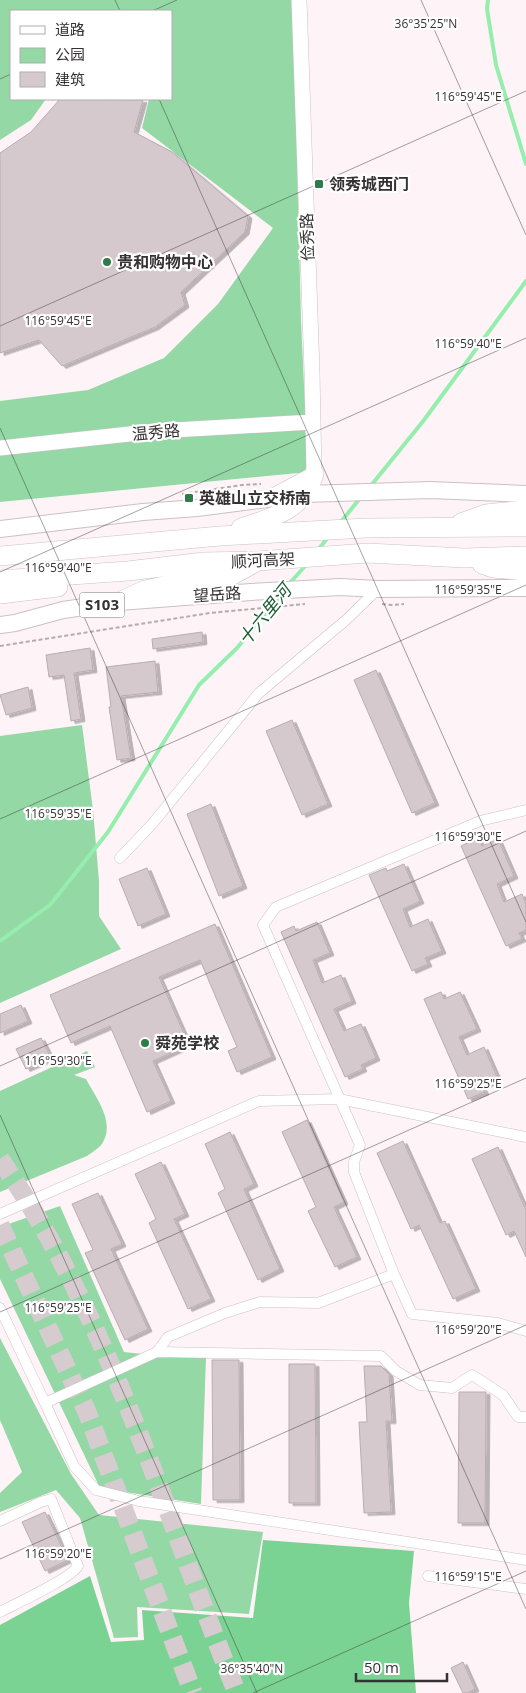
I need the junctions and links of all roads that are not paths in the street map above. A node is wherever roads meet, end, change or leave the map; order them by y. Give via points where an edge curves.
1 (299, 0) edge
2 (312, 422) junction
3 (0, 448) edge
4 (314, 474) junction
5 (348, 492) junction
6 (306, 494) junction
7 (526, 494) edge
8 (267, 499) junction
9 (526, 510) edge
10 (448, 527) junction
11 (526, 527) edge
12 (0, 529) edge
13 (214, 537) junction
14 (0, 556) edge
15 (526, 556) edge
16 (464, 558) junction
17 (263, 560) junction
18 (128, 571) junction
19 (526, 572) edge
20 (0, 580) edge
21 (526, 588) edge
22 (378, 589) junction
23 (0, 594) edge
24 (120, 602) junction
25 (0, 625) edge
26 (526, 810) edge
27 (120, 858) dead end
28 (339, 1099) junction
29 (526, 1137) edge
30 (0, 1214) edge
31 (394, 1274) junction
32 (0, 1308) edge
33 (526, 1332) edge
34 (157, 1352) junction
35 (45, 1404) junction
36 (526, 1417) edge
37 (0, 1521) edge
38 (526, 1560) edge
39 (428, 1576) dead end
40 (526, 1588) edge
41 (0, 1612) edge

1 - 2 main road, 俭秀路
2 - 3 main road, 温秀路 via 157,431
2 - 4 main road, 俭秀路
4 - 5 main road via 327,486
4 - 6 highway
4 - 8 main road
5 - 6 main road
5 - 7 main road via 430,490
6 - 8 main road
6 - 13 highway via 282,514
8 - 12 main road
9 - 10 highway via 486,514
10 - 11 highway, 顺河高架
10 - 13 highway, 顺河高架 via 366,528
13 - 14 highway, 顺河高架
15 - 16 highway, 顺河高架
16 - 17 highway, 顺河高架 via 368,553
16 - 19 highway via 493,568
17 - 18 highway, 顺河高架 via 204,562
17 - 24 highway via 229,577 197,579 145,590
18 - 20 highway, 顺河高架
18 - 23 highway via 87,584
21 - 22 main road, 望岳路 / S103
22 - 24 main road, 望岳路 / S103 via 340,587
22 - 27 street via 259,694 154,823
24 - 25 main road, 望岳路 / S103 via 63,610
26 - 28 street via 480,822 276,907 263,925
28 - 29 street
28 - 30 street via 259,1101
28 - 31 street via 360,1145 354,1172
31 - 33 street via 412,1314 498,1323
31 - 34 street via 318,1303 260,1302 225,1313 168,1337
32 - 35 street
34 - 35 street
34 - 36 street via 381,1356 396,1371 420,1385 452,1388 472,1375 503,1395 518,1417
35 - 38 street via 74,1466 96,1490 139,1500
37 - 41 street via 51,1499 78,1566 65,1578
39 - 40 street

